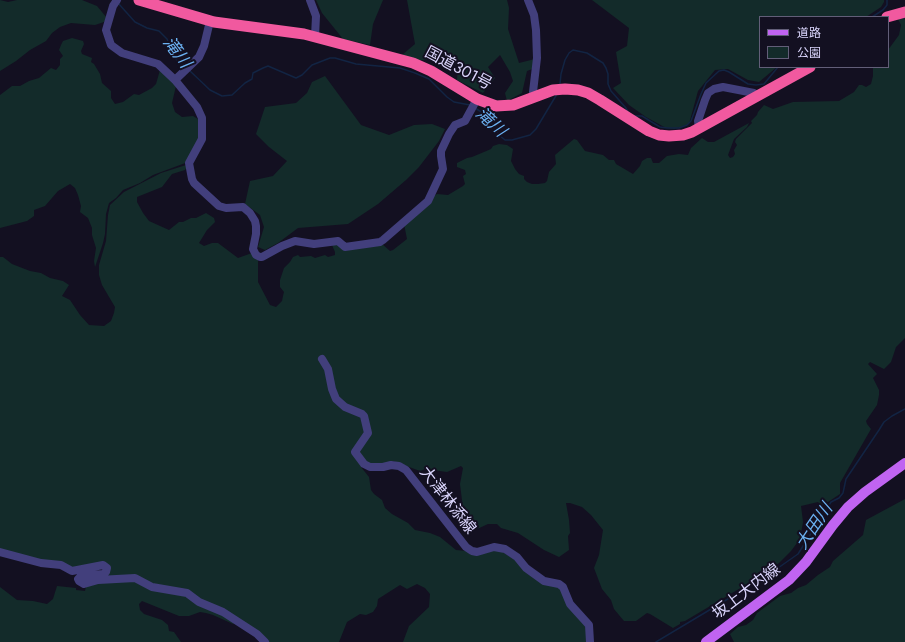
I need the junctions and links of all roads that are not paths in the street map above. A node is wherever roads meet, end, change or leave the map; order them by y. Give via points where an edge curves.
1 (138, 0) edge
2 (310, 0) edge
3 (528, 0) edge
4 (116, 2) edge
5 (905, 12) edge
6 (889, 16) edge
7 (210, 21) junction
8 (315, 37) junction
9 (808, 68) edge
10 (175, 80) junction
11 (757, 96) junction
12 (535, 97) junction
13 (477, 100) junction
14 (699, 128) junction
15 (322, 359) dead end
16 (905, 463) edge
17 (0, 552) edge
18 (265, 642) edge
19 (590, 642) edge
20 (706, 642) edge

1 - 7 highway, 国道301号
2 - 8 street via 316,16
3 - 12 street via 534,15 536,42 533,92
4 - 10 street via 106,30 112,45 122,53 158,64
5 - 6 highway
7 - 8 highway, 国道301号
7 - 10 street via 201,54
8 - 13 highway, 国道301号 via 413,63 431,71
9 - 11 highway, 国道301号
10 - 13 street via 197,107 202,118 202,139 189,163 194,183 219,206 243,207 254,218 256,234 253,249 260,257 295,242 314,244 338,241 345,247 380,242 428,201 443,169 440,156 448,134 455,125 465,121
11 - 14 highway, 国道301号
11 - 14 street via 754,93 723,87 714,89 708,93 705,100 698,122
12 - 13 highway, 国道301号 via 502,106
12 - 14 highway, 国道301号 via 557,90 572,89 588,93 634,123 659,135 683,135
15 - 19 street, 大津林添線 via 328,369 336,399 364,416 368,433 355,452 364,464 370,467 399,466 406,470 466,547 472,551 494,547 505,549 517,556 526,568 544,581 563,587 570,604 589,625
16 - 20 main road, 坂上大内線 via 848,506 806,562 789,580
17 - 18 street via 41,563 61,565 72,571 103,565 107,568 106,572 81,576 78,579 84,584 98,580 135,578 152,587 187,593 199,602 223,612

